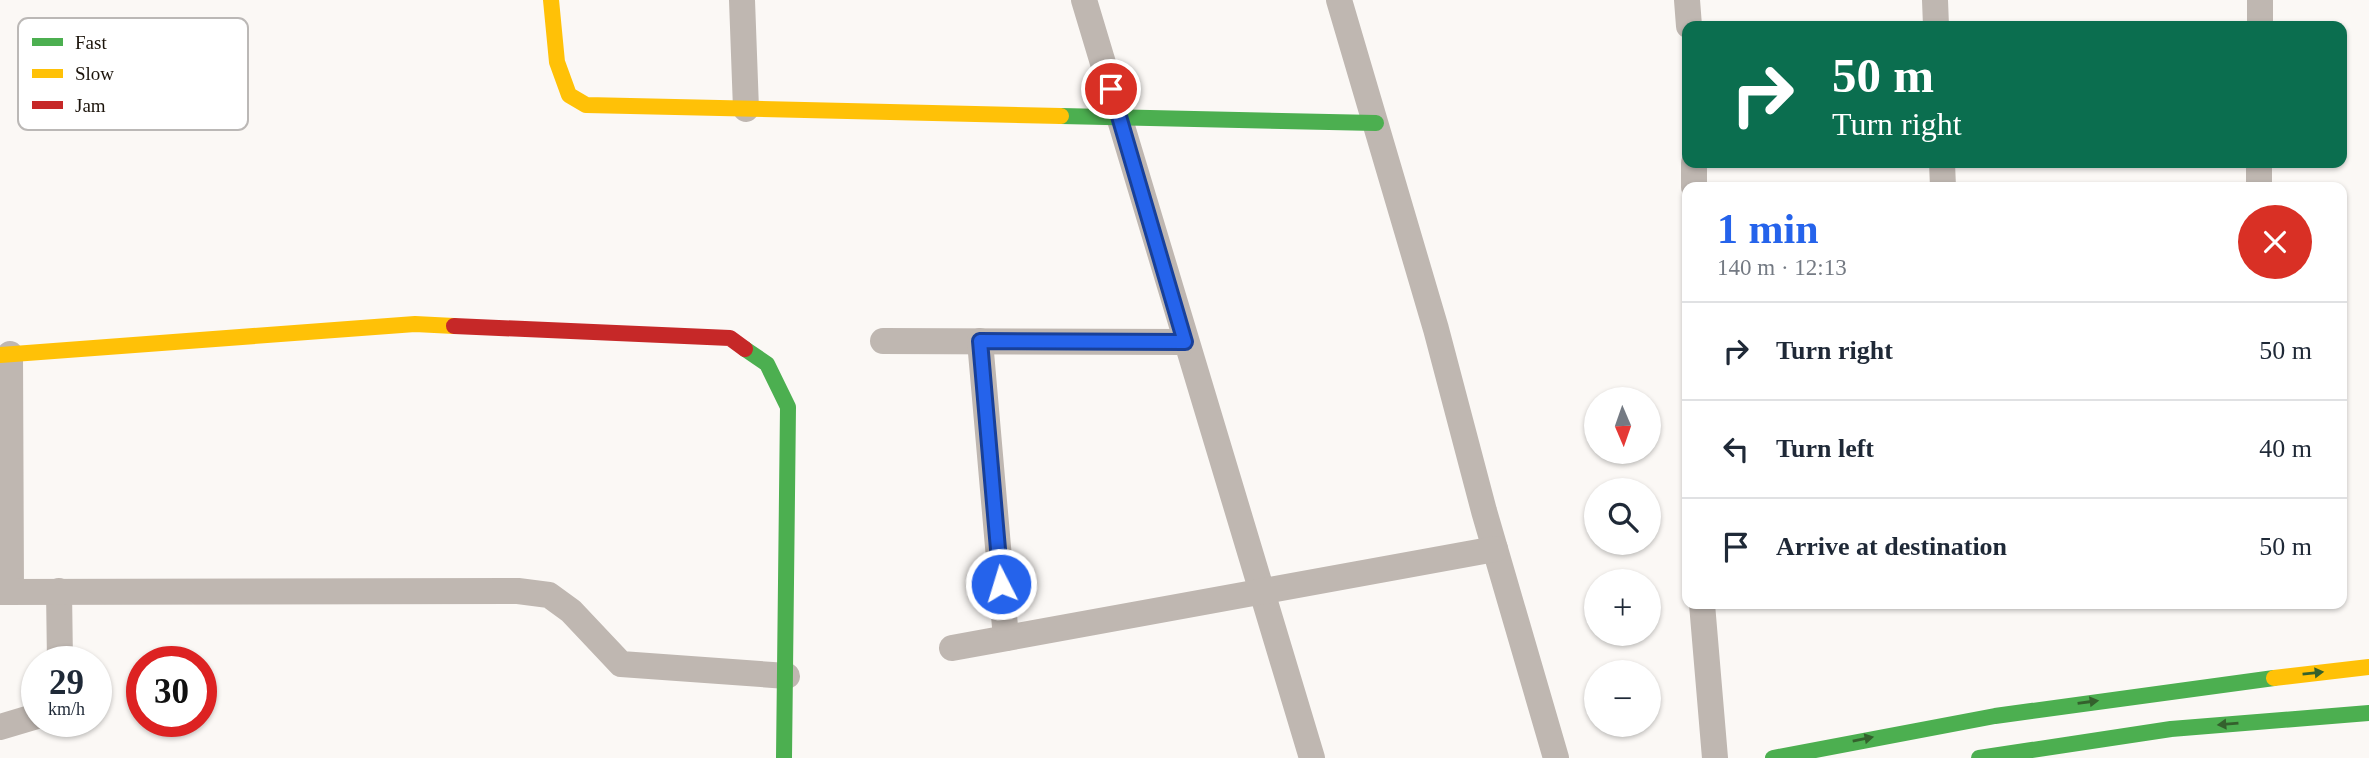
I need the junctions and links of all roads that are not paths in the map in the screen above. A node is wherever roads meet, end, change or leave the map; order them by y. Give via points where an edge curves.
1 (551, 0) edge
2 (742, 0) edge
3 (1084, 0) edge
4 (1339, 0) edge
5 (1687, 0) edge
6 (1935, 0) edge
7 (2260, 0) edge
8 (1689, 21) edge
9 (1936, 21) edge
10 (2260, 21) edge
11 (746, 109) junction
12 (1119, 116) junction
13 (1376, 123) junction
14 (883, 341) dead end
15 (980, 341) junction
16 (1185, 342) junction
17 (5, 355) edge
18 (1495, 549) junction
19 (59, 591) junction
20 (5, 592) edge
21 (1261, 592) junction
22 (1702, 609) edge
23 (1006, 638) junction
24 (60, 646) edge
25 (951, 648) dead end
26 (2369, 667) edge
27 (787, 676) junction
28 (2369, 713) edge
29 (21, 721) edge
30 (0, 727) edge
31 (784, 758) edge
32 (1312, 758) edge
33 (1556, 758) edge
34 (1715, 758) edge
35 (1773, 758) edge
36 (1979, 758) edge

1 - 11 street via 556,62 569,95 586,105
2 - 11 street
3 - 12 street
4 - 13 street
5 - 8 street
6 - 9 street
7 - 10 street
11 - 12 street
12 - 13 street
12 - 16 street
13 - 18 street
14 - 15 street
15 - 16 street
15 - 23 street
16 - 21 street
17 - 20 street
17 - 27 street via 415,324 730,338 768,364 788,407
18 - 21 street
18 - 33 street
19 - 20 street
19 - 24 street
19 - 27 street via 534,592 549,595 571,611 621,664
21 - 23 street
21 - 32 street
22 - 34 street
23 - 25 street
35 -> 26 street via 2077,703
27 - 31 street
28 -> 36 street via 2171,729
29 - 30 street

